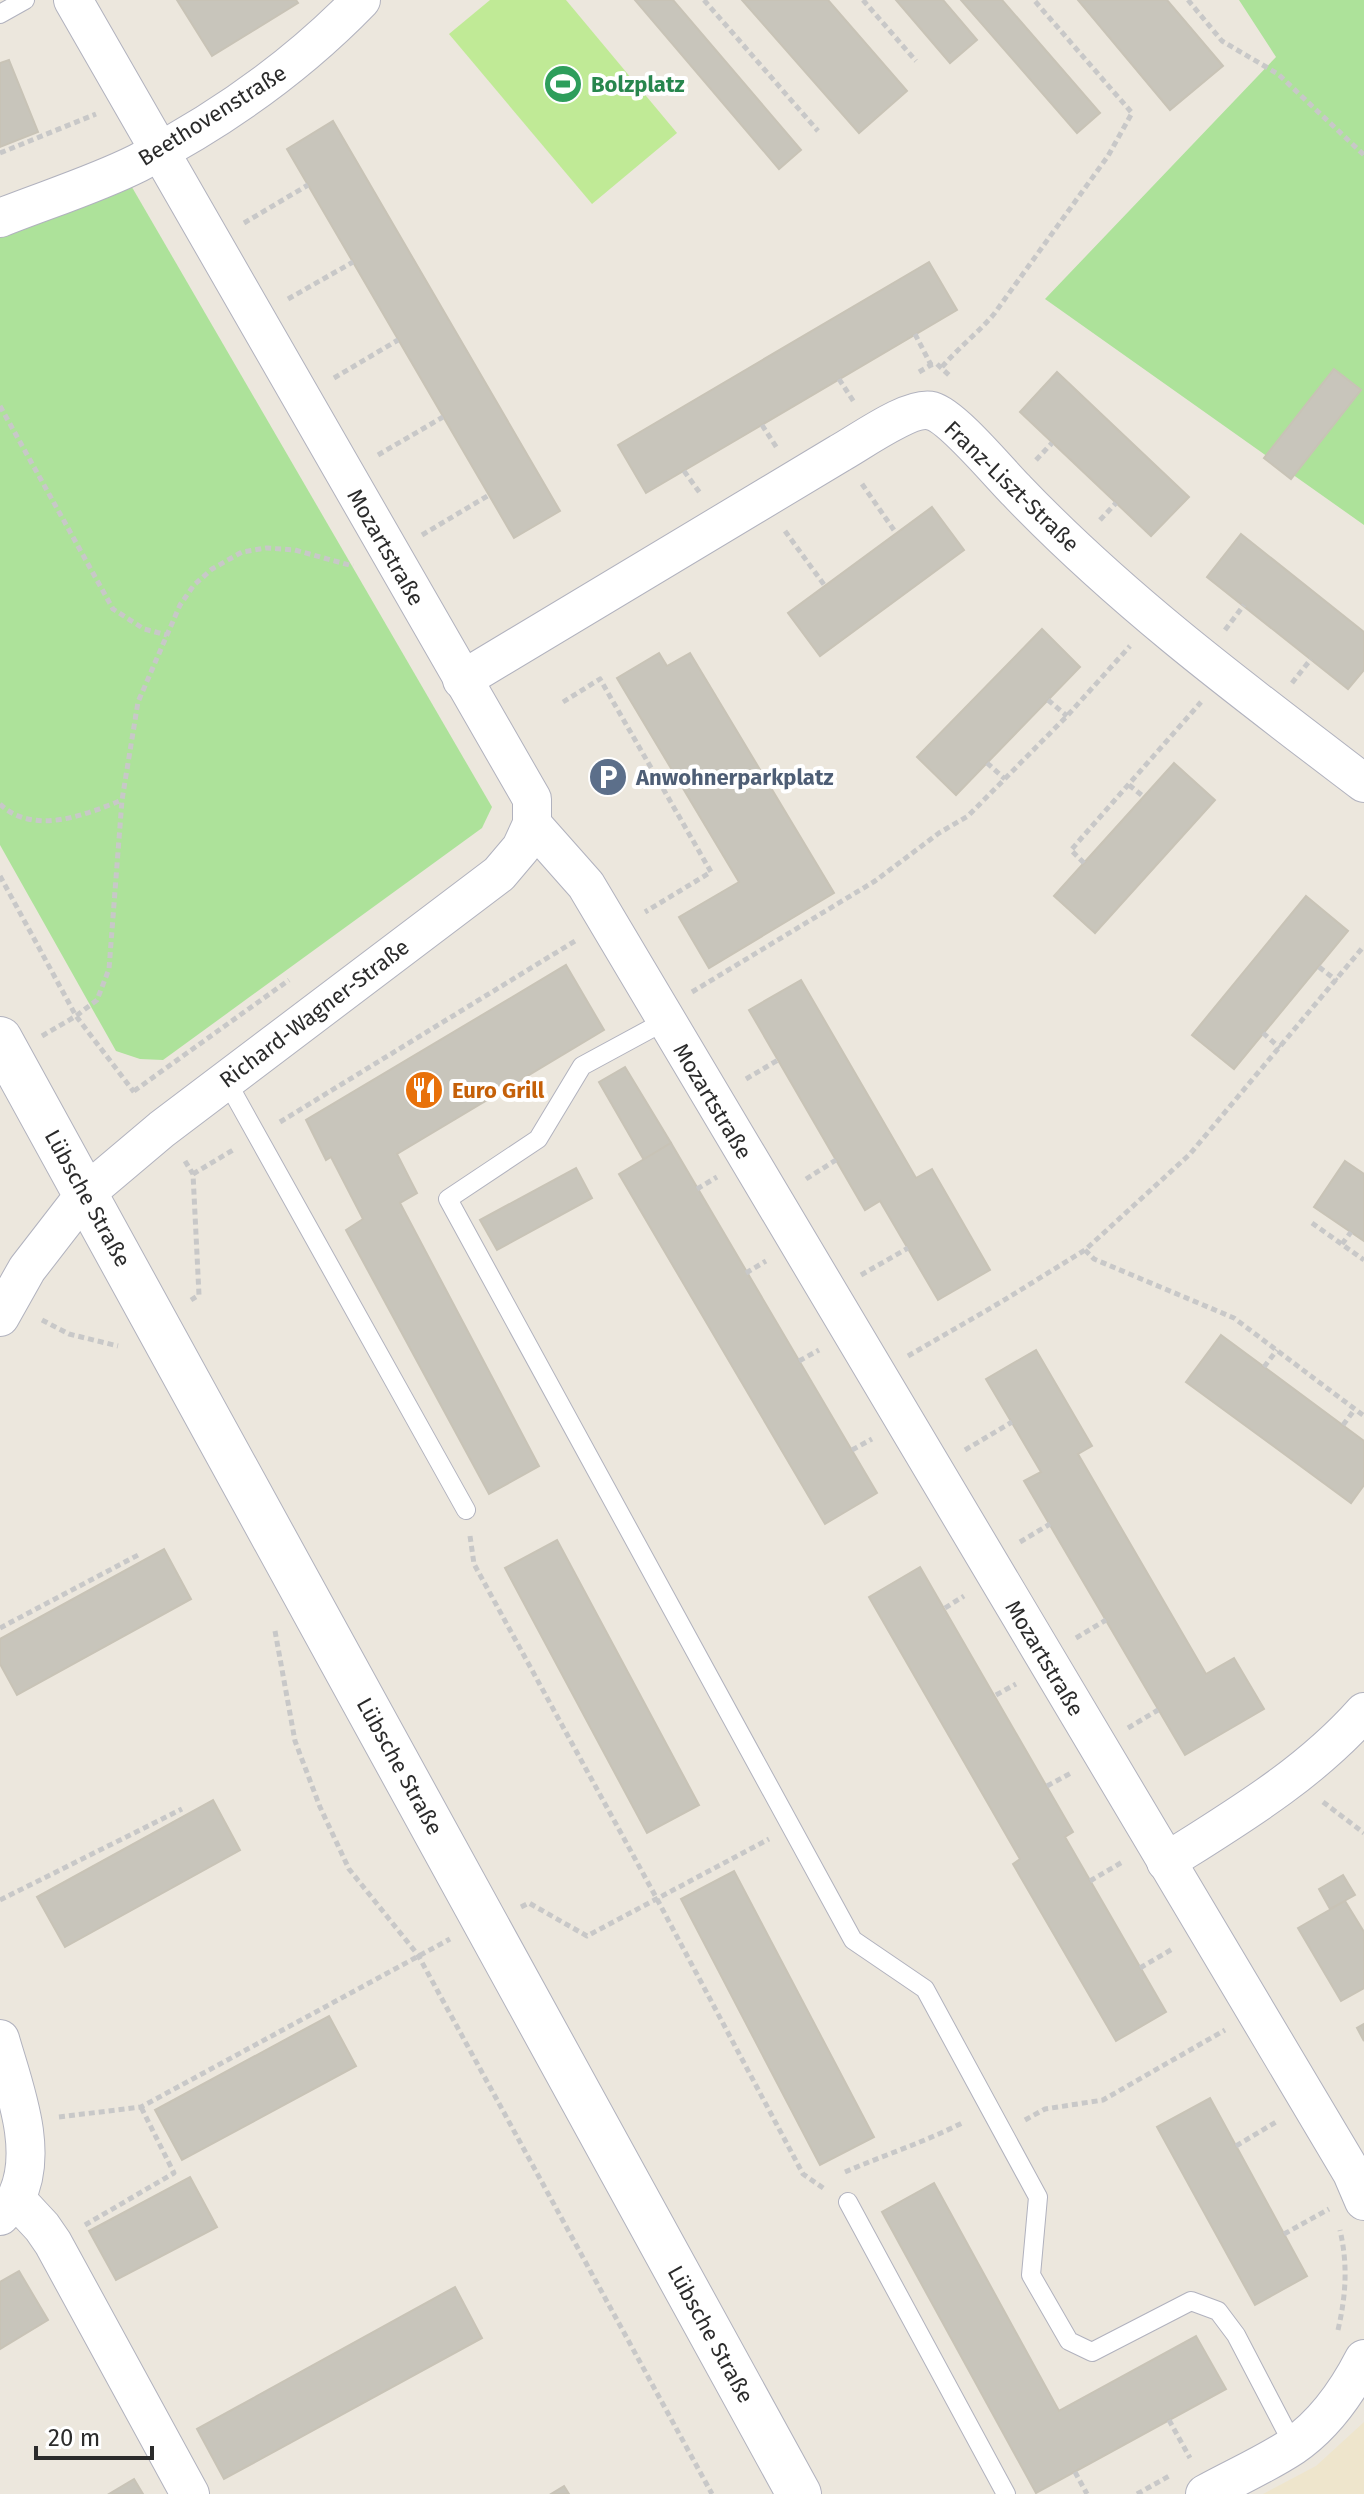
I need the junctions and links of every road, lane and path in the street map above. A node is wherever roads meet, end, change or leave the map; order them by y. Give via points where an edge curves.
1 (25, 0) edge
2 (73, 0) edge
3 (361, 0) edge
4 (704, 0) edge
5 (863, 0) edge
6 (1034, 0) edge
7 (1188, 0) edge
8 (0, 14) edge
9 (916, 61) dead end
10 (105, 111) dead end
11 (818, 131) dead end
12 (160, 150) junction
13 (0, 153) edge
14 (1364, 155) edge
15 (308, 185) dead end
16 (0, 218) edge
17 (234, 229) dead end
18 (353, 262) dead end
19 (278, 305) dead end
20 (915, 334) dead end
21 (398, 340) dead end
22 (931, 365) junction
23 (942, 367) junction
24 (839, 379) dead end
25 (907, 380) dead end
26 (324, 384) dead end
27 (959, 387) dead end
28 (0, 406) edge
29 (859, 410) dead end
30 (443, 417) dead end
31 (762, 425) dead end
32 (1052, 443) dead end
33 (840, 453) junction
34 (782, 456) dead end
35 (368, 461) dead end
36 (1031, 465) dead end
37 (684, 471) dead end
38 (489, 495) dead end
39 (762, 498) junction
40 (704, 500) dead end
41 (1116, 503) dead end
42 (1096, 524) dead end
43 (896, 533) dead end
44 (414, 539) dead end
45 (362, 569) dead end
46 (825, 586) dead end
47 (1244, 605) dead end
48 (1154, 619) junction
49 (1222, 633) dead end
50 (167, 635) junction
51 (1311, 659) dead end
52 (1224, 676) junction
53 (462, 680) junction
54 (1290, 685) dead end
55 (1048, 700) dead end
56 (563, 702) dead end
57 (1067, 716) junction
58 (987, 763) dead end
59 (1005, 779) junction
60 (1364, 783) edge
61 (1129, 784) junction
62 (1144, 797) dead end
63 (122, 800) junction
64 (0, 804) edge
65 (532, 824) junction
66 (1084, 863) dead end
67 (0, 876) edge
68 (620, 920) junction
69 (1364, 946) edge
70 (1319, 967) dead end
71 (300, 973) dead end
72 (1337, 981) junction
73 (672, 1010) junction
74 (76, 1016) junction
75 (1263, 1033) dead end
76 (4, 1047) edge
77 (1280, 1048) junction
78 (778, 1060) dead end
79 (226, 1080) junction
80 (743, 1081) dead end
81 (134, 1091) dead end
82 (257, 1136) junction
83 (836, 1160) dead end
84 (726, 1172) dead end
85 (193, 1174) dead end
86 (802, 1181) dead end
87 (697, 1189) dead end
88 (85, 1194) junction
89 (1312, 1223) dead end
90 (1351, 1232) dead end
91 (1342, 1244) junction
92 (908, 1248) dead end
93 (1085, 1250) junction
94 (775, 1256) dead end
95 (1364, 1260) edge
96 (746, 1273) dead end
97 (859, 1277) dead end
98 (4, 1310) edge
99 (829, 1345) dead end
100 (1277, 1350) junction
101 (125, 1355) dead end
102 (907, 1356) dead end
103 (799, 1361) dead end
104 (1264, 1367) dead end
105 (1355, 1409) junction
106 (1364, 1416) edge
107 (1012, 1422) dead end
108 (1343, 1425) dead end
109 (880, 1434) dead end
110 (852, 1450) dead end
111 (963, 1452) dead end
112 (466, 1510) joint
113 (1050, 1524) dead end
114 (1017, 1544) dead end
115 (140, 1554) dead end
116 (974, 1591) dead end
117 (945, 1608) dead end
118 (271, 1620) dead end
119 (1106, 1620) dead end
120 (0, 1628) edge
121 (1072, 1640) dead end
122 (1025, 1679) dead end
123 (996, 1695) dead end
124 (1158, 1710) dead end
125 (1364, 1712) edge
126 (1125, 1730) dead end
127 (1077, 1769) dead end
128 (1047, 1786) dead end
129 (1312, 1794) dead end
130 (182, 1809) dead end
131 (791, 1827) junction
132 (1364, 1833) edge
133 (1148, 1860) junction
134 (1090, 1881) dead end
135 (657, 1899) junction
136 (0, 1900) edge
137 (485, 1922) junction
138 (1180, 1943) dead end
139 (418, 1955) junction
140 (1140, 1968) dead end
141 (1230, 2028) dead end
142 (0, 2039) edge
143 (141, 2107) junction
144 (990, 2109) junction
145 (1282, 2118) dead end
146 (23, 2122) junction
147 (1003, 2132) junction
148 (1236, 2146) dead end
149 (845, 2172) dead end
150 (831, 2179) dead end
151 (817, 2185) junction
152 (848, 2202) joint
153 (8, 2208) edge
154 (1346, 2215) edge
155 (1284, 2234) dead end
156 (53, 2243) junction
157 (1350, 2349) edge
158 (1169, 2420) dead end
159 (1294, 2446) junction
160 (1075, 2472) dead end
161 (1193, 2475) edge
162 (190, 2494) edge
163 (712, 2494) edge
164 (799, 2494) edge
165 (1006, 2494) edge
166 (1087, 2494) edge
167 (1137, 2494) edge

1 - 8 lane
2 - 12 street, Mozartstraße
3 - 12 street, Beethovenstraße via 291,64
4 - 11 path
5 - 9 path
6 - 23 path via 1132,113 1108,156 994,314
7 - 14 path via 1222,41 1278,74
10 - 13 path
12 - 16 street, Beethovenstraße
12 - 53 street, Mozartstraße
15 - 17 path
18 - 19 path
20 - 22 path
21 - 26 path
22 - 23 path
22 - 25 path
23 - 27 path
24 - 29 path
28 - 50 path via 113,609 144,629
30 - 35 path
31 - 34 path
32 - 36 path
33 - 39 street, Franz-Liszt-Straße
33 - 43 path
33 - 48 street, Franz-Liszt-Straße via 903,417 933,411
37 - 40 path
38 - 44 path
39 - 46 path
39 - 53 street, Franz-Liszt-Straße
41 - 42 path
45 - 50 path via 295,550 242,552 194,585
47 - 49 path
48 - 52 street, Franz-Liszt-Straße
48 - 57 path
50 - 63 path via 138,702
51 - 54 path
52 - 60 street, Franz-Liszt-Straße
52 - 61 path
53 - 65 street, Mozartstraße via 532,799
55 - 57 path
56 - 68 path via 600,679 711,872
57 - 59 path
58 - 59 path
59 - 73 path via 968,816 875,881
61 - 62 path
61 - 66 path via 1071,850
63 - 64 path via 44,821 12,815
63 - 74 path via 109,969 97,1000
65 - 68 street, Mozartstraße
65 - 79 street, Richard-Wagner-Straße via 521,848 499,874
67 - 74 path
68 - 73 street, Mozartstraße
68 - 82 path
69 - 72 path
70 - 72 path
71 - 81 path
72 - 77 path
73 - 131 lane via 582,1066 538,1139 448,1199
73 - 133 street, Mozartstraße
74 - 76 path
75 - 77 path
76 - 88 street, Lübsche Straße
77 - 93 path via 1190,1154
78 - 80 path
79 - 82 lane
79 - 88 street, Richard-Wagner-Straße
82 - 85 path
82 - 112 lane
83 - 86 path
84 - 87 path
88 - 98 street, Richard-Wagner-Straße via 27,1269
88 - 137 street, Lübsche Straße
89 - 91 path
90 - 91 path
91 - 95 path
92 - 97 path
93 - 100 path via 1094,1259 1234,1318
93 - 102 path
94 - 96 path
98 - 101 path via 69,1334 117,1344
99 - 103 path
100 - 104 path
100 - 105 path
105 - 106 path
105 - 108 path
107 - 111 path
109 - 110 path
112 - 135 path via 474,1564
113 - 114 path
115 - 120 path
116 - 117 path
118 - 139 path via 295,1741 320,1807 349,1869
119 - 121 path
122 - 123 path
124 - 126 path
125 - 133 street via 1342,1737 1272,1794
127 - 128 path
129 - 132 path
130 - 136 path
131 - 135 path
131 - 144 lane via 853,1940 925,1989
133 - 134 path
133 - 154 street, Mozartstraße via 1352,2173
135 - 137 path via 587,1936 529,1903
135 - 151 path via 803,2174
137 - 139 path
137 - 164 street, Lübsche Straße
138 - 140 path
139 - 143 path
139 - 163 path
141 - 147 path via 1103,2100 1045,2109
142 - 146 street
143 - 146 path
143 - 156 path via 174,2173
144 - 147 lane
144 - 149 path
145 - 148 path
146 - 153 street via 26,2164
147 - 159 lane via 1038,2197 1031,2275 1069,2341 1092,2352 1191,2301 1218,2311
150 - 151 path
151 - 152 path
152 - 165 lane
153 - 156 street via 42,2227
154 - 155 path via 1332,2207
154 - 157 path
156 - 162 street
157 - 159 street via 1349,2388
158 - 161 path
159 - 161 street
160 - 166 path
161 - 167 path

